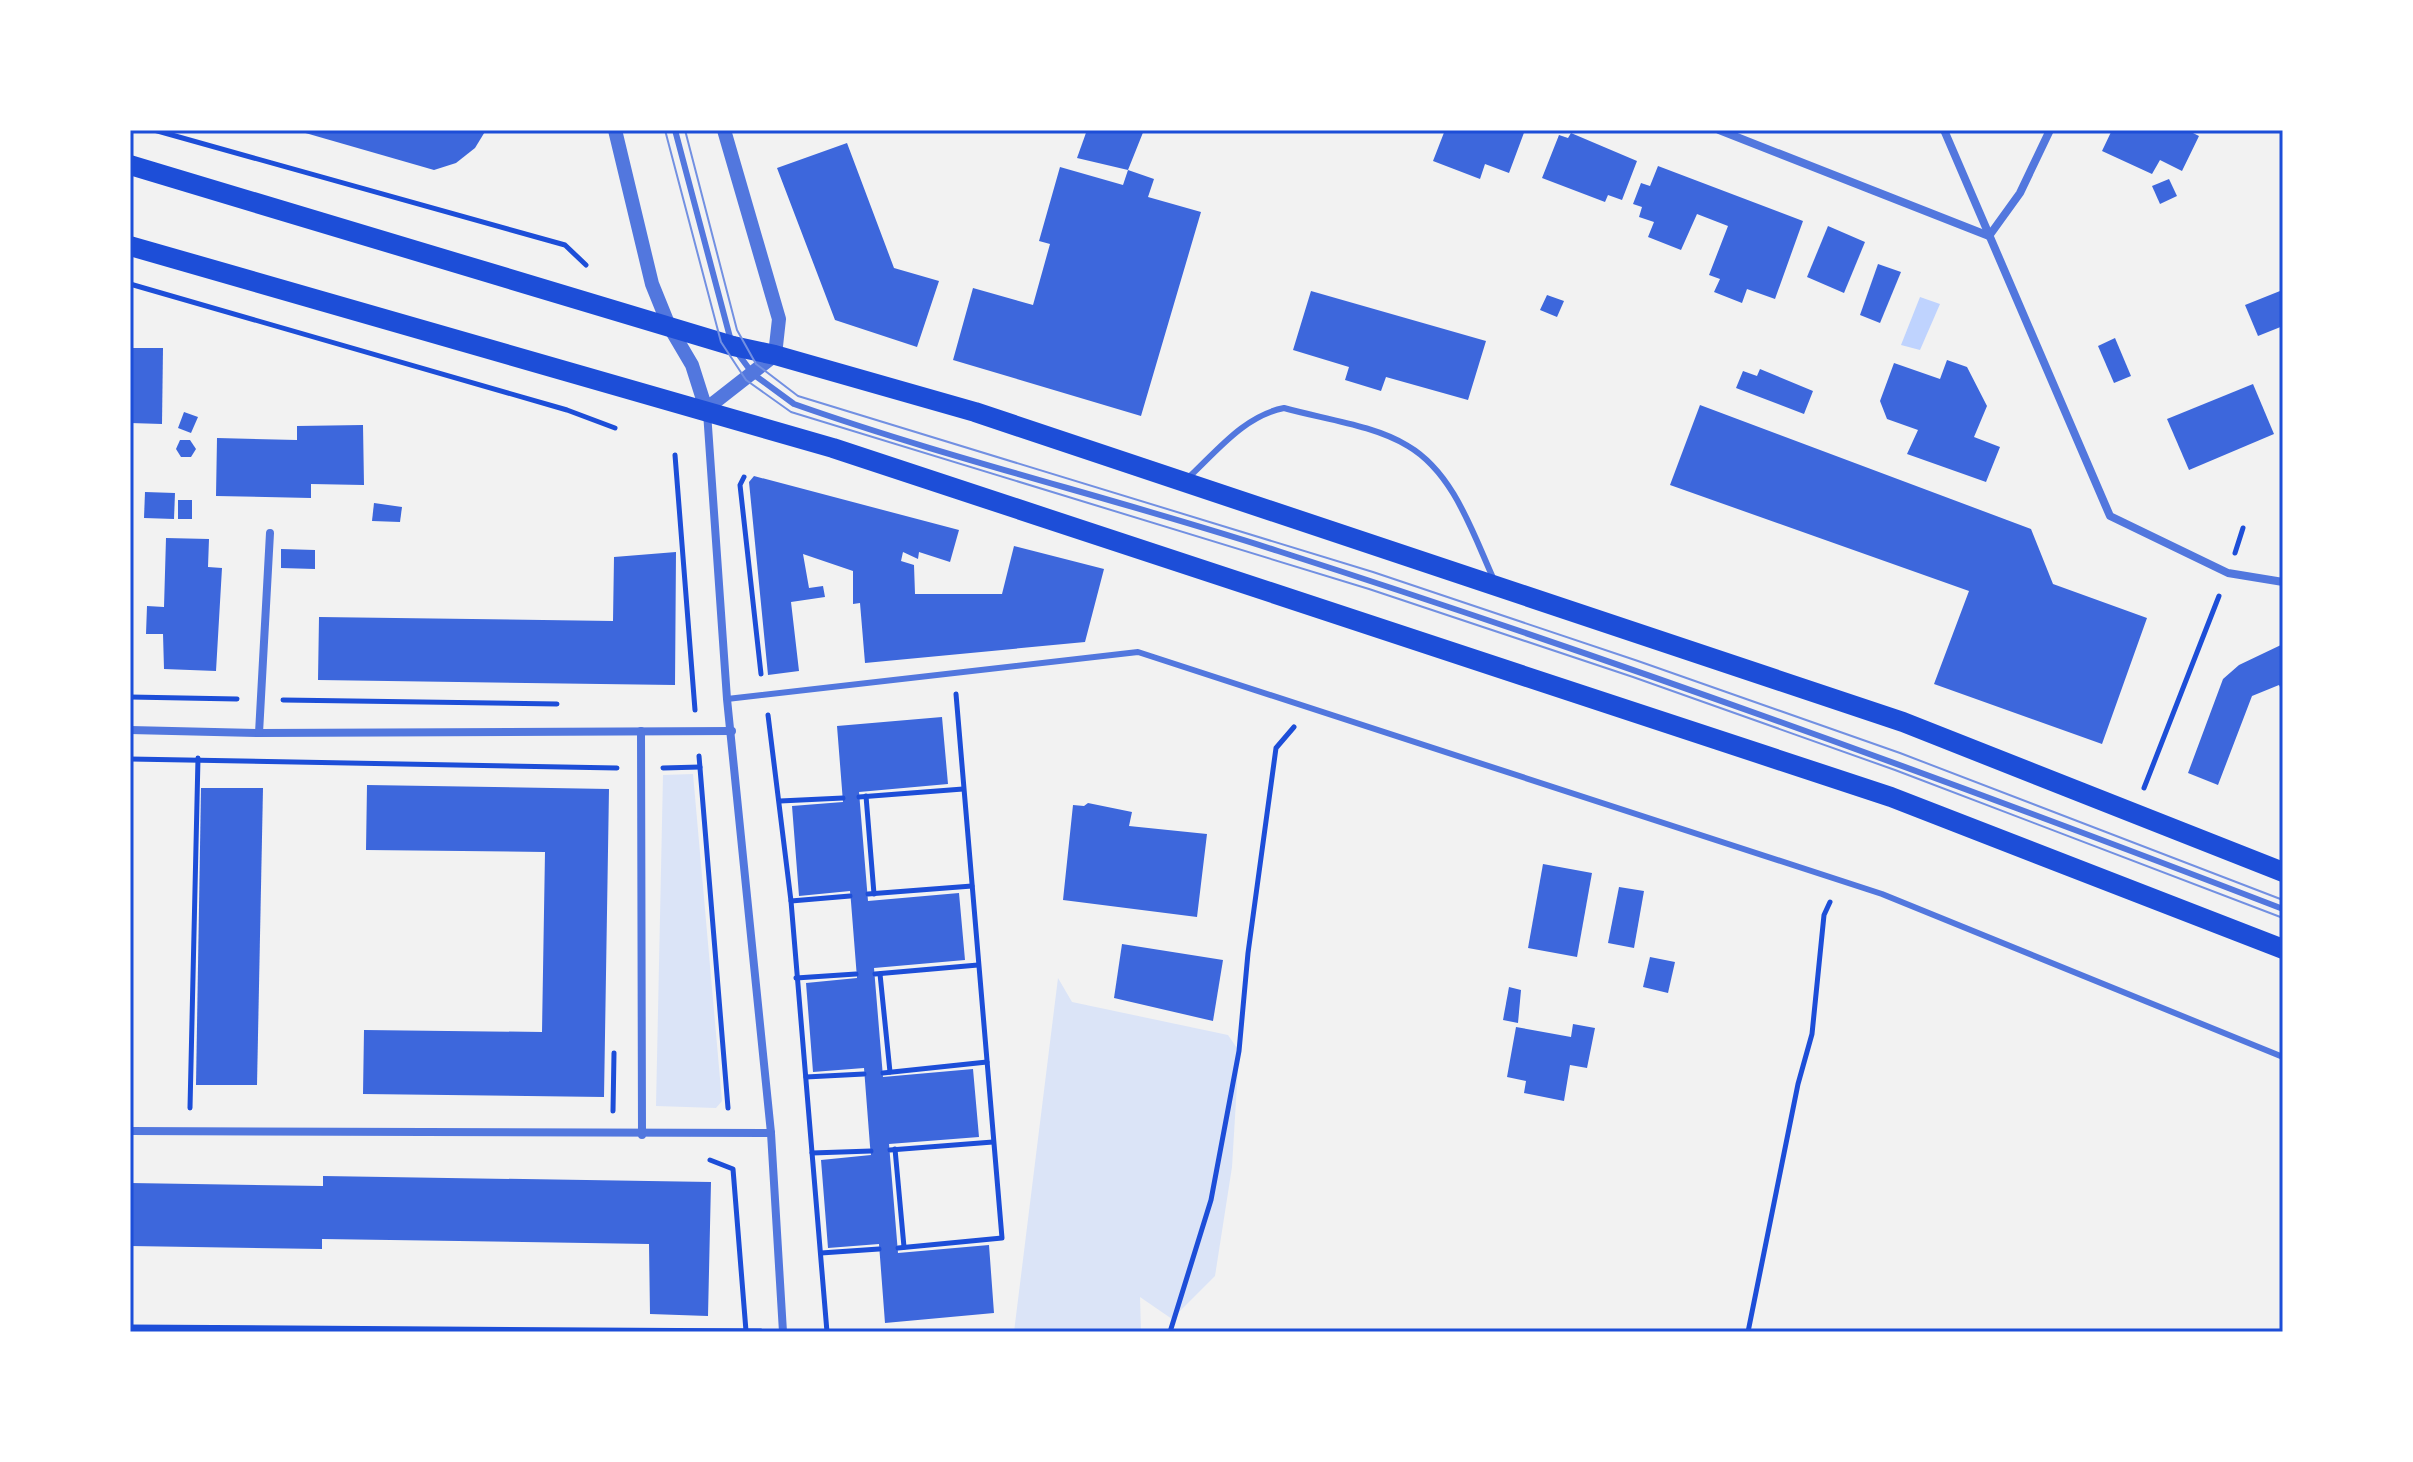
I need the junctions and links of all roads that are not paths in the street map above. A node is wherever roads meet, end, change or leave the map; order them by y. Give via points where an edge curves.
1 (615, 130) edge
2 (675, 130) edge
3 (724, 130) edge
4 (1719, 130) edge
5 (1944, 130) edge
6 (2050, 130) edge
7 (130, 165) edge
8 (1989, 236) junction
9 (130, 246) edge
10 (669, 326) junction
11 (733, 346) junction
12 (775, 355) junction
13 (753, 374) junction
14 (706, 409) junction
15 (1183, 482) junction
16 (270, 533) dead end
17 (2283, 582) edge
18 (1497, 587) junction
19 (727, 699) junction
20 (130, 730) edge
21 (641, 731) junction
22 (732, 731) junction
23 (259, 733) junction
24 (2283, 872) edge
25 (2283, 909) edge
26 (2283, 949) edge
27 (2283, 1057) edge
28 (130, 1131) edge
29 (771, 1133) junction
30 (642, 1135) junction
31 (782, 1332) edge

1 - 10 street via 652,284
2 - 11 lane
3 - 12 street via 779,319
4 - 8 street
5 - 8 street
6 - 8 street via 2020,193
7 - 10 main road
8 - 17 street via 2110,516 2228,573
9 - 14 main road
10 - 11 main road
10 - 14 street via 692,365
11 - 12 main road
11 - 13 lane
12 - 13 street
12 - 15 main road via 975,412
13 - 14 street
13 - 25 lane via 794,404 1274,550 1575,649 1881,756
14 - 19 street
14 - 26 main road via 1891,797
15 - 18 main road
15 - 18 lane via 1248,422 1284,408 1393,438 1427,460 1444,479
16 - 23 street
18 - 24 main road via 1903,722
19 - 22 street
19 - 27 lane via 1138,652 1882,894
20 - 23 street
21 - 22 street
21 - 23 street
21 - 30 street
22 - 29 street
28 - 30 street
29 - 30 street
29 - 31 street

